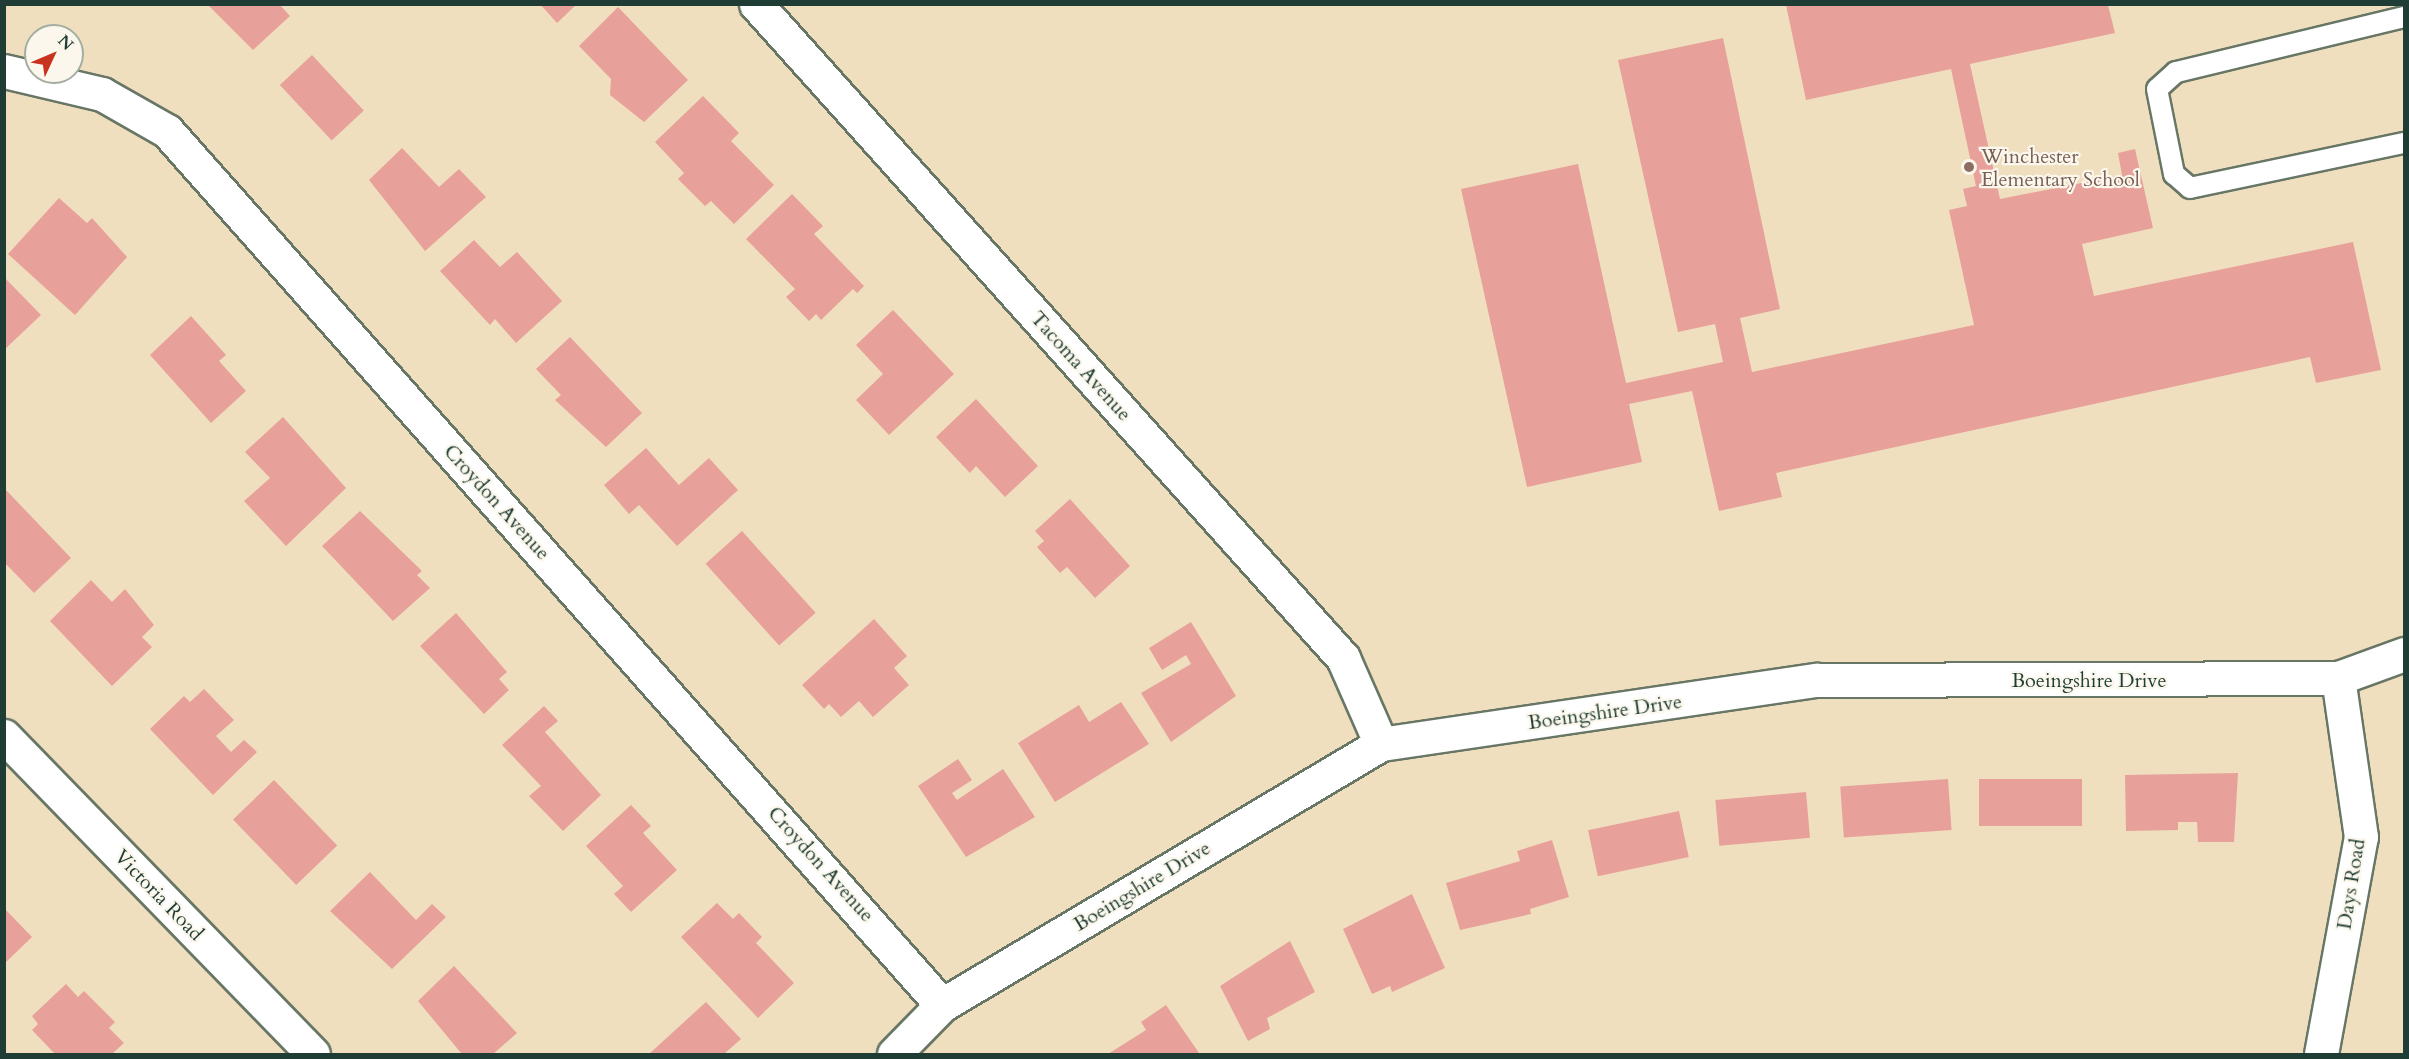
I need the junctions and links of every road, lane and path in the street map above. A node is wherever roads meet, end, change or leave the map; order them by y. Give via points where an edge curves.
1 (756, 4) edge
2 (2404, 16) edge
3 (4, 71) edge
4 (2404, 143) edge
5 (2404, 654) edge
6 (2338, 678) junction
7 (4, 736) edge
8 (1381, 744) junction
9 (942, 1005) junction
10 (313, 1054) edge
11 (894, 1054) edge
12 (2321, 1054) edge

1 - 8 street, Tacoma Avenue via 1343,658
2 - 4 lane via 2176,72 2157,89 2174,174 2190,188
3 - 9 street, Croydon Avenue via 102,94 167,131
5 - 6 street, Boeingshire Drive
6 - 8 street, Boeingshire Drive via 1816,680
6 - 12 street, Days Road via 2361,837
7 - 10 street, Victoria Road
8 - 9 street, Boeingshire Drive
9 - 11 street, Boeingshire Drive

